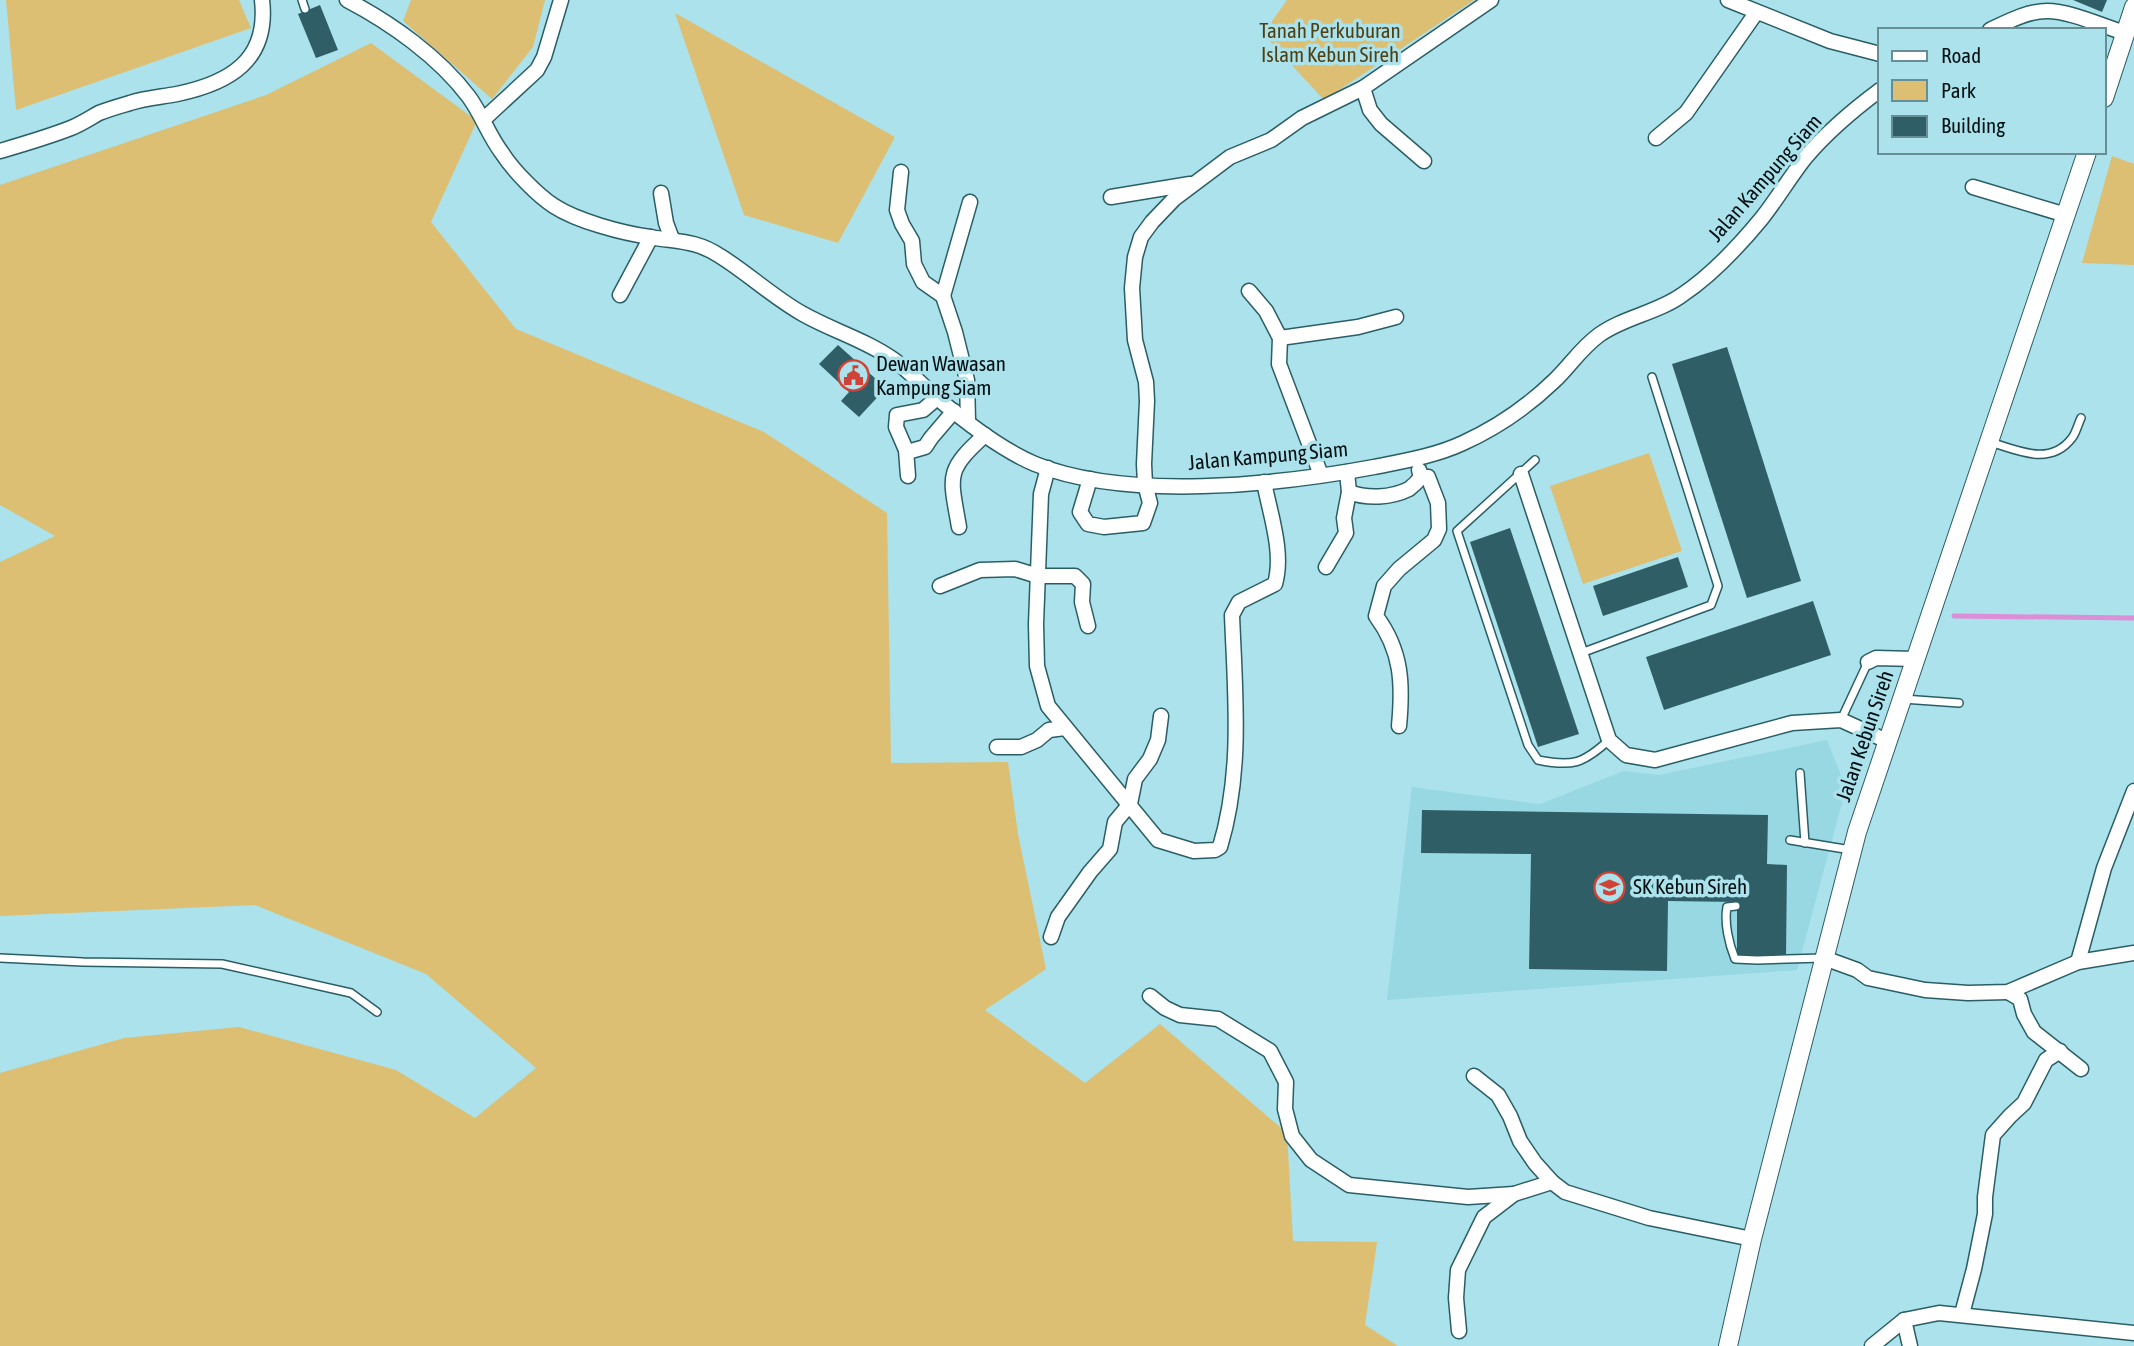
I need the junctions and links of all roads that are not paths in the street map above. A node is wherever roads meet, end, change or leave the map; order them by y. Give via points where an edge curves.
1 (262, 0) edge
2 (302, 0) edge
3 (347, 0) edge
4 (561, 0) edge
5 (1491, 0) edge
6 (1728, 0) edge
7 (2045, 5) edge
8 (2134, 7) edge
9 (305, 9) dead end
10 (1756, 13) junction
11 (1999, 28) edge
12 (2125, 33) junction
13 (1878, 53) edge
14 (1363, 88) junction
15 (1878, 92) edge
16 (2106, 92) edge
17 (484, 119) junction
18 (1656, 138) dead end
19 (0, 151) edge
20 (2086, 154) edge
21 (1424, 161) dead end
22 (901, 172) dead end
23 (1192, 184) junction
24 (1973, 187) dead end
25 (661, 193) dead end
26 (1111, 197) dead end
27 (970, 202) dead end
28 (2066, 215) junction
29 (651, 237) junction
30 (672, 239) junction
31 (1250, 291) dead end
32 (620, 295) dead end
33 (943, 296) junction
34 (1396, 317) dead end
35 (1280, 338) junction
36 (1652, 377) dead end
37 (937, 398) junction
38 (954, 411) junction
39 (2081, 418) dead end
40 (968, 421) junction
41 (985, 435) junction
42 (1989, 442) junction
43 (906, 450) junction
44 (1417, 458) junction
45 (1535, 460) dead end
46 (1048, 468) junction
47 (1347, 471) junction
48 (1521, 474) junction
49 (1321, 475) junction
50 (908, 476) dead end
51 (1421, 477) junction
52 (1090, 479) junction
53 (1264, 482) junction
54 (1145, 484) junction
55 (1349, 492) junction
56 (959, 527) dead end
57 (1326, 567) dead end
58 (1038, 576) junction
59 (940, 586) dead end
60 (1088, 626) dead end
61 (1580, 654) junction
62 (1915, 659) junction
63 (1868, 662) joint
64 (1902, 699) junction
65 (1959, 703) dead end
66 (1161, 716) dead end
67 (1841, 720) junction
68 (1399, 726) dead end
69 (1065, 728) junction
70 (1609, 740) junction
71 (1887, 741) junction
72 (997, 747) dead end
73 (1800, 773) dead end
74 (2134, 791) edge
75 (1130, 804) junction
76 (1790, 840) dead end
77 (1804, 843) junction
78 (1852, 850) junction
79 (1736, 906) dead end
80 (1051, 937) dead end
81 (2134, 953) edge
82 (0, 958) edge
83 (1824, 958) junction
84 (2078, 962) junction
85 (2008, 992) junction
86 (1150, 996) dead end
87 (377, 1012) dead end
88 (2060, 1051) junction
89 (2081, 1069) dead end
90 (1474, 1076) dead end
91 (1552, 1182) junction
92 (1514, 1195) junction
93 (1752, 1240) junction
94 (1962, 1314) junction
95 (1905, 1320) junction
96 (1459, 1331) dead end
97 (2134, 1333) edge
98 (1728, 1346) edge
99 (1872, 1346) edge
100 (1910, 1346) edge

1 - 19 street via 261,38 235,71 202,87 137,100
2 - 9 lane
3 - 17 street, Jalan Kampung Siam via 429,56 468,95
4 - 17 street via 537,70
5 - 14 street
6 - 10 street
7 - 11 street
7 - 12 street
8 - 12 street
10 - 13 street
10 - 18 street via 1686,113
12 - 16 street
14 - 21 street via 1370,110 1381,124
14 - 23 street via 1302,118 1271,141 1230,157
15 - 44 street, Jalan Kampung Siam via 1824,137 1737,246 1681,296 1602,333 1579,351 1559,377 1509,417 1461,444
17 - 29 street, Jalan Kampung Siam via 502,154 554,206 592,223
20 - 28 street, Jalan Kebun Sireh
22 - 33 street via 897,210 912,241 914,264 923,282
23 - 26 street
23 - 54 street via 1152,222 1135,257 1133,318 1147,401
24 - 28 street
25 - 30 street
27 - 33 street
28 - 42 street, Jalan Kebun Sireh
29 - 30 street, Jalan Kampung Siam
29 - 32 street
30 - 37 street, Jalan Kampung Siam via 723,257 806,316 891,357
31 - 35 street
33 - 40 street via 965,363
34 - 35 street
35 - 49 street via 1279,364
36 - 61 lane via 1718,586 1711,605
37 - 38 street, Jalan Kampung Siam
37 - 43 street via 923,410 897,415 896,427
38 - 40 street, Jalan Kampung Siam
38 - 43 street via 925,447
39 - 42 lane via 2072,439 2040,456
40 - 41 street, Jalan Kampung Siam
41 - 46 street, Jalan Kampung Siam
41 - 56 street via 955,466 952,488
42 - 62 street, Jalan Kebun Sireh
43 - 50 street
44 - 47 street, Jalan Kampung Siam
44 - 51 street
45 - 48 lane
46 - 52 street, Jalan Kampung Siam
46 - 58 street via 1041,494
47 - 49 street, Jalan Kampung Siam
47 - 55 street
48 - 61 street
48 - 70 lane via 1457,531 1528,745 1538,760 1564,765 1592,755
49 - 53 street, Jalan Kampung Siam
51 - 55 street via 1410,488 1385,495 1363,498
51 - 68 street via 1428,477 1438,503 1439,529 1434,540 1384,586 1376,616 1389,633 1397,659 1402,691
52 - 54 street, Jalan Kampung Siam
52 - 54 street via 1080,512 1088,524 1104,527 1143,523 1150,503
53 - 54 street, Jalan Kampung Siam
53 - 75 street via 1278,572 1275,584 1239,602 1232,615 1237,742 1220,847 1194,850 1158,841
55 - 57 street via 1346,533
58 - 59 street via 1015,569 980,570
58 - 60 street via 1075,576 1083,584
58 - 69 street via 1037,666 1048,706
61 - 70 street
62 - 63 street
62 - 64 street, Jalan Kebun Sireh
63 - 67 lane
64 - 65 lane
64 - 71 street, Jalan Kebun Sireh
66 - 75 street via 1158,740 1135,779
67 - 70 street via 1792,723 1655,760 1626,755
67 - 71 street
69 - 72 street via 1049,730 1021,747
69 - 75 street
71 - 78 street, Jalan Kebun Sireh
73 - 77 lane
74 - 84 street via 2104,868
75 - 80 street via 1115,821 1110,849 1058,917
76 - 77 lane
77 - 78 lane
78 - 83 street, Jalan Kebun Sireh
79 - 83 lane via 1727,907 1725,916 1735,959
81 - 84 street
82 - 87 lane via 222,964 351,993
83 - 85 street via 1868,978 1925,990
83 - 93 street, Jalan Kebun Sireh
84 - 85 street
85 - 88 street via 2020,999 2035,1032
86 - 92 street via 1181,1016 1218,1019 1270,1051 1286,1082 1285,1110 1292,1136 1311,1160 1349,1185 1468,1197
88 - 89 street
88 - 94 street via 2046,1060 2024,1103 1993,1135 1984,1214
90 - 91 street via 1498,1095 1520,1141
91 - 92 street
91 - 93 street via 1565,1192 1649,1218
92 - 96 street via 1484,1217 1458,1270
93 - 98 street, Jalan Kebun Sireh
94 - 95 street via 1939,1312
94 - 97 street
95 - 99 street
95 - 100 street

